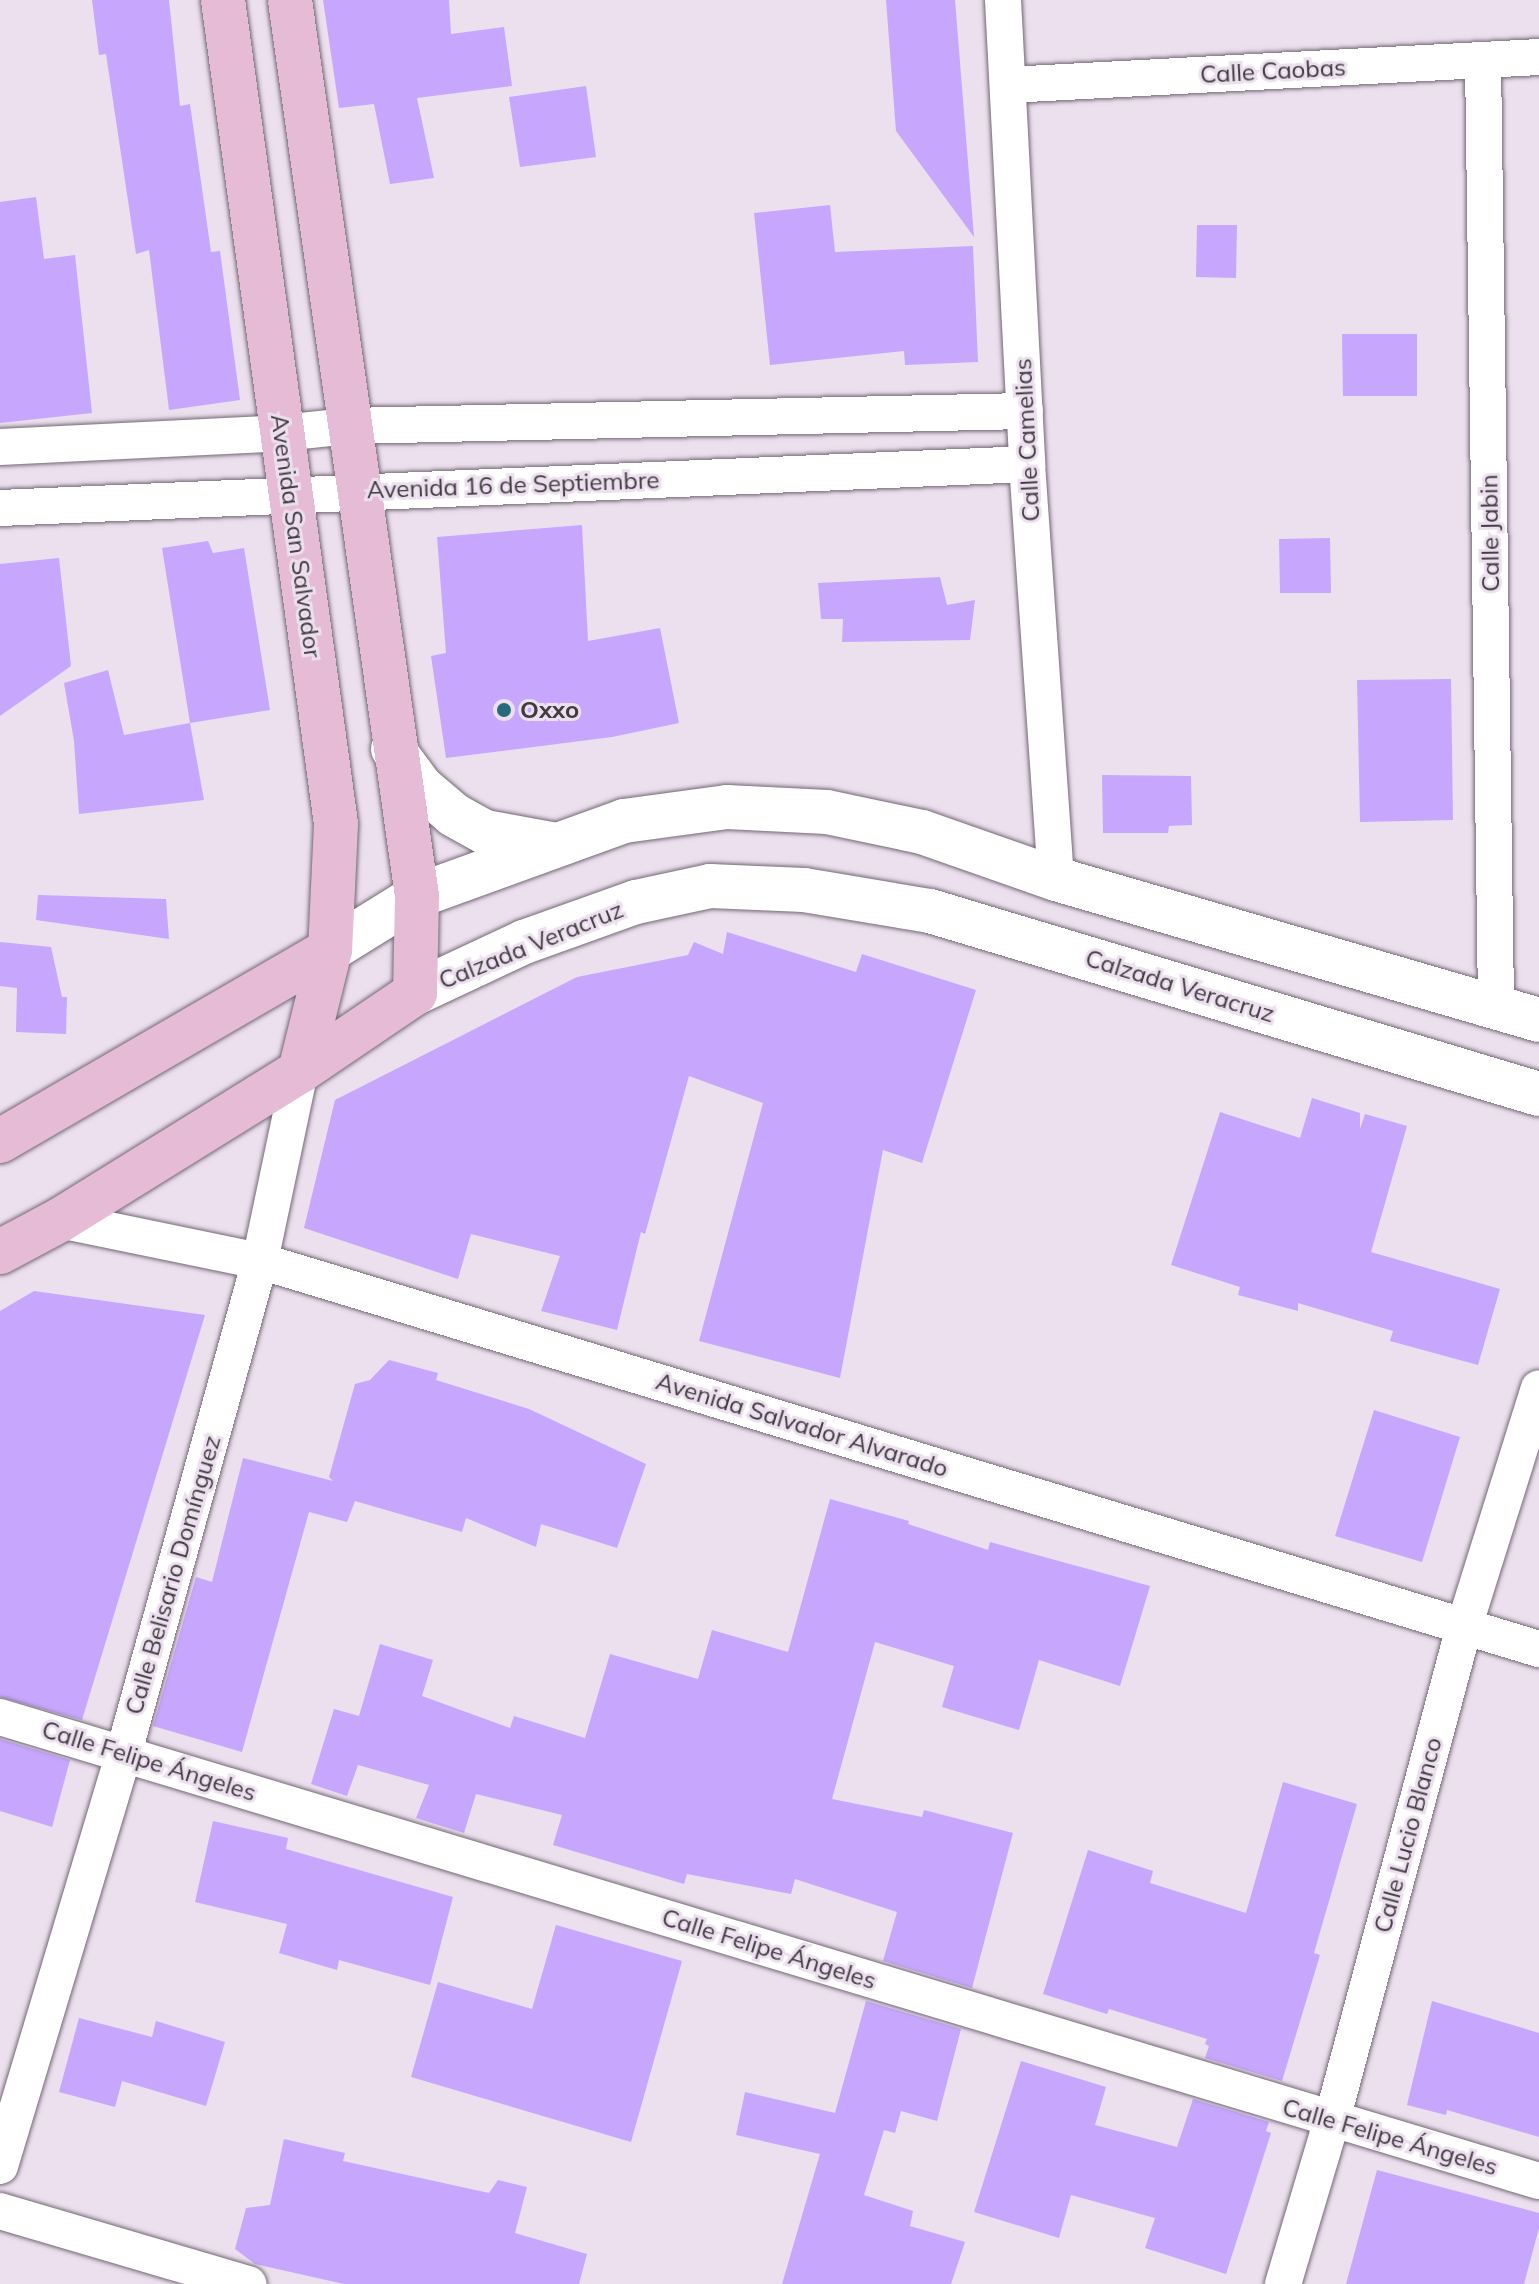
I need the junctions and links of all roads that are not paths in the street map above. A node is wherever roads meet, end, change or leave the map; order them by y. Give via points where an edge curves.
1 (223, 0) edge
2 (290, 0) edge
3 (1003, 0) edge
4 (1539, 57) edge
5 (1483, 60) junction
6 (1008, 85) junction
7 (1025, 411) junction
8 (349, 426) junction
9 (282, 433) junction
10 (0, 447) edge
11 (1027, 464) junction
12 (358, 491) junction
13 (291, 498) junction
14 (0, 508) edge
15 (393, 749) junction
16 (559, 845) junction
17 (1056, 879) junction
18 (417, 896) junction
19 (330, 950) junction
20 (415, 993) junction
21 (1496, 1006) junction
22 (1539, 1020) edge
23 (300, 1071) junction
24 (1539, 1094) edge
25 (0, 1141) edge
26 (60, 1220) junction
27 (0, 1252) edge
28 (260, 1261) junction
29 (1539, 1388) edge
30 (1464, 1627) junction
31 (1539, 1649) edge
32 (0, 1717) edge
33 (124, 1752) junction
34 (1332, 2120) junction
35 (0, 2166) edge
36 (1539, 2181) edge
37 (0, 2211) edge
38 (248, 2284) edge
39 (1283, 2284) edge

1 - 9 main road, Avenida San Salvador
2 - 8 main road
3 - 6 street, Calle Camelias
4 - 5 street, Calle Caobas
5 - 6 street, Calle Caobas
5 - 21 street, Calle Jabin
6 - 7 street, Calle Camelias
7 - 8 street
7 - 11 street, Calle Camelias
8 - 9 street
8 - 12 main road
9 - 10 street
9 - 13 main road, Avenida San Salvador
11 - 12 street, Avenida 16 de Septiembre
11 - 17 street, Calle Camelias
12 - 13 street, Avenida 16 de Septiembre
12 - 15 main road
13 - 14 street, Avenida 16 de Septiembre
13 - 19 main road, Avenida San Salvador via 336,824
15 - 16 main road via 421,787 454,815 485,832
15 - 18 main road
16 - 17 main road via 624,821 727,807 827,812 922,832
16 - 18 main road
17 - 21 main road
18 - 19 main road
18 - 20 main road
19 - 23 main road, Avenida San Salvador
19 - 25 main road
20 - 23 main road, Calzada Veracruz
20 - 24 main road, Calzada Veracruz via 524,942 636,902 710,886 804,890 930,911
21 - 22 main road
23 - 26 main road, Calzada Veracruz
23 - 28 street, Calle Belisario Domínguez
26 - 27 main road, Calzada Veracruz
26 - 28 street, Avenida Salvador Alvarado
28 - 30 street, Avenida Salvador Alvarado
28 - 33 street, Calle Belisario Domínguez
29 - 30 street, Calle Lucio Blanco
30 - 31 street, Avenida Salvador Alvarado
30 - 34 street, Calle Lucio Blanco
32 - 33 street, Calle Felipe Ángeles
33 - 34 street, Calle Felipe Ángeles
33 - 35 street, Calle Belisario Domínguez
34 - 36 street, Calle Felipe Ángeles
34 - 39 street, Calle Lucio Blanco
37 - 38 street

